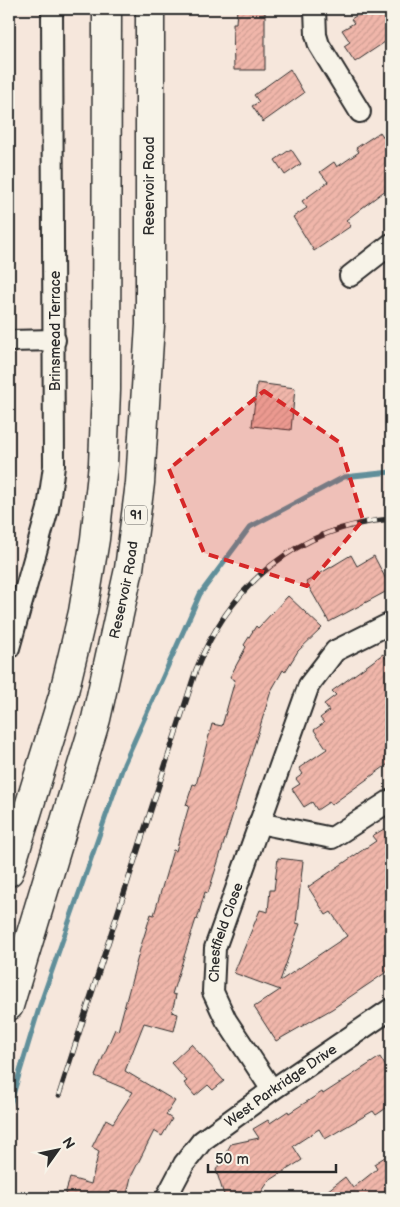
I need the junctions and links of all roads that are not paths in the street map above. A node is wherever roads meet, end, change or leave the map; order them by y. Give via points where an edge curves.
1 (52, 9) edge
2 (107, 9) edge
3 (150, 9) edge
4 (315, 9) edge
5 (360, 112) dead end
6 (391, 244) edge
7 (350, 276) dead end
8 (54, 340) junction
9 (9, 342) edge
10 (391, 626) edge
11 (9, 648) edge
12 (391, 800) edge
13 (259, 823) junction
14 (9, 872) edge
15 (41, 901) junction
16 (9, 970) edge
17 (9, 1006) edge
18 (391, 1009) edge
19 (272, 1090) junction
20 (166, 1198) edge

1 - 8 street, Brinsmead Terrace
2 - 14 main road via 106,390 95,540 83,612 63,696
3 - 15 main road, Reservoir Road / 91 via 150,325 140,482 129,569 96,719
4 - 5 street via 319,45
6 - 7 street
8 - 9 street
8 - 11 street, Brinsmead Terrace via 54,466 48,509
10 - 13 street, Chestfield Close via 389,624 335,650 309,685
12 - 13 street via 332,838
13 - 19 street, Chestfield Close via 215,948 214,992 226,1020
15 - 16 main road
15 - 17 main road, Reservoir Road / 91
18 - 19 street, West Parkridge Drive
19 - 20 street, West Parkridge Drive via 202,1141 184,1164

